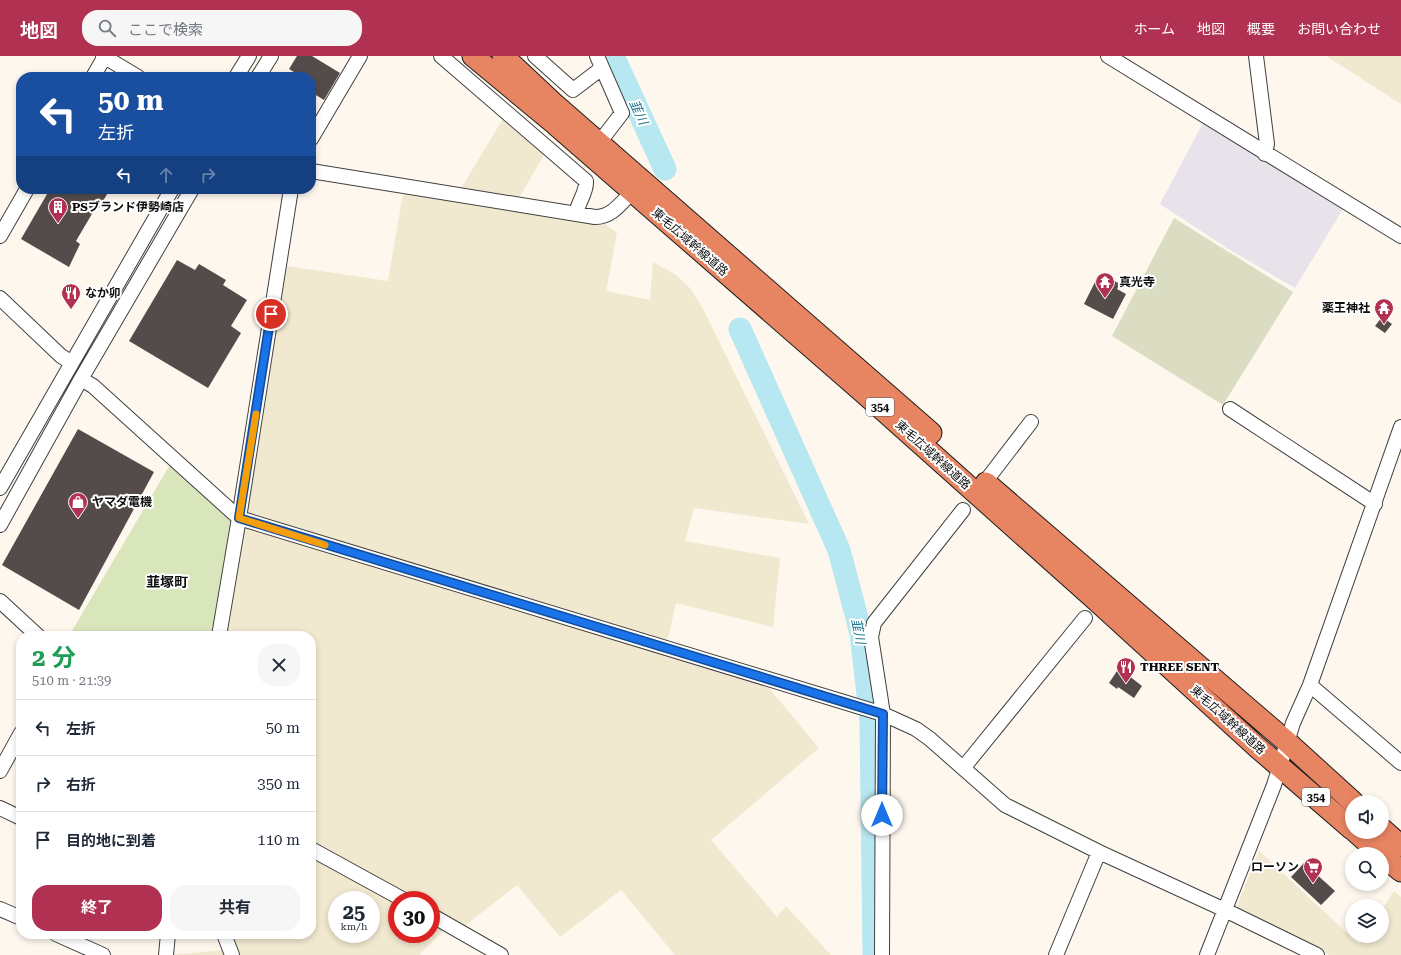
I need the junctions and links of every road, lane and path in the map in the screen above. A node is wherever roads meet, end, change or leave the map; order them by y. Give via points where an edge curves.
1 (104, 56) edge
2 (249, 56) edge
3 (271, 56) edge
4 (360, 56) edge
5 (442, 56) edge
6 (473, 56) edge
7 (503, 56) edge
8 (535, 56) edge
9 (1108, 56) edge
10 (1256, 56) edge
11 (600, 62) edge
12 (96, 72) edge
13 (130, 72) edge
14 (239, 72) edge
15 (261, 72) edge
16 (316, 131) edge
17 (598, 143) junction
18 (1265, 154) junction
19 (316, 172) edge
20 (632, 192) junction
21 (24, 194) edge
22 (169, 194) edge
23 (189, 194) edge
24 (290, 194) edge
25 (576, 214) junction
26 (0, 236) edge
27 (1401, 236) edge
28 (0, 298) edge
29 (72, 363) junction
30 (81, 379) junction
31 (1230, 409) dead end
32 (1031, 422) dead end
33 (1401, 427) edge
34 (1396, 458) edge
35 (985, 482) junction
36 (0, 488) edge
37 (1375, 504) junction
38 (963, 510) dead end
39 (239, 518) junction
40 (0, 525) edge
41 (0, 601) edge
42 (1085, 618) dead end
43 (33, 631) edge
44 (220, 631) edge
45 (1310, 685) junction
46 (880, 714) junction
47 (16, 742) edge
48 (1287, 742) junction
49 (1401, 763) edge
50 (1280, 766) junction
51 (964, 767) junction
52 (0, 771) edge
53 (1345, 795) edge
54 (0, 808) edge
55 (16, 816) edge
56 (1345, 823) edge
57 (1389, 835) edge
58 (1364, 839) edge
59 (1401, 846) edge
60 (1374, 847) edge
61 (316, 852) edge
62 (1099, 852) junction
63 (1389, 860) edge
64 (1401, 871) edge
65 (388, 891) edge
66 (0, 909) edge
67 (1225, 910) junction
68 (16, 916) edge
69 (440, 921) edge
70 (67, 939) edge
71 (168, 939) edge
72 (226, 939) edge
73 (103, 955) edge
74 (166, 955) edge
75 (232, 955) edge
76 (501, 955) edge
77 (882, 955) edge
78 (1056, 955) edge
79 (1207, 955) edge
80 (1317, 955) edge

1 - 12 street
1 - 13 street
2 - 14 street
3 - 15 street
4 - 16 street
5 - 25 street via 586,181
6 - 20 highway, 東毛広域幹線道路 / 354
7 - 17 highway, 東毛広域幹線道路 / 354
8 - 11 street via 573,90
9 - 18 street
10 - 18 street via 1267,144
11 - 17 street via 622,113
17 - 35 highway, 東毛広域幹線道路 / 354
18 - 27 street
19 - 25 street
20 - 25 street via 606,216
20 - 50 highway, 東毛広域幹線道路 / 354 via 864,393
21 - 26 street
22 - 29 street
23 - 30 street
24 - 39 street
28 - 29 street via 61,356
29 - 36 street
30 - 39 street via 93,386
30 - 40 street
31 - 37 street
32 - 35 street
33 - 34 street
34 - 37 street
35 - 48 highway, 東毛広域幹線道路 / 354
37 - 45 street
38 - 46 street via 874,623 871,637
39 - 44 street
39 - 46 street
41 - 43 street
42 - 51 street
45 - 48 street via 1292,723
45 - 49 street
46 - 51 street via 916,729
46 - 77 street
47 - 52 street
48 - 50 street
48 - 53 highway, 東毛広域幹線道路 / 354
50 - 56 highway, 東毛広域幹線道路 / 354
50 - 67 street
51 - 62 street via 1005,805
54 - 55 street
57 - 59 highway
58 - 60 highway
61 - 65 street
62 - 67 street
62 - 78 street
63 - 64 highway
66 - 68 street
67 - 79 street
67 - 80 street
69 - 76 street
70 - 73 street
71 - 74 street
72 - 75 street

